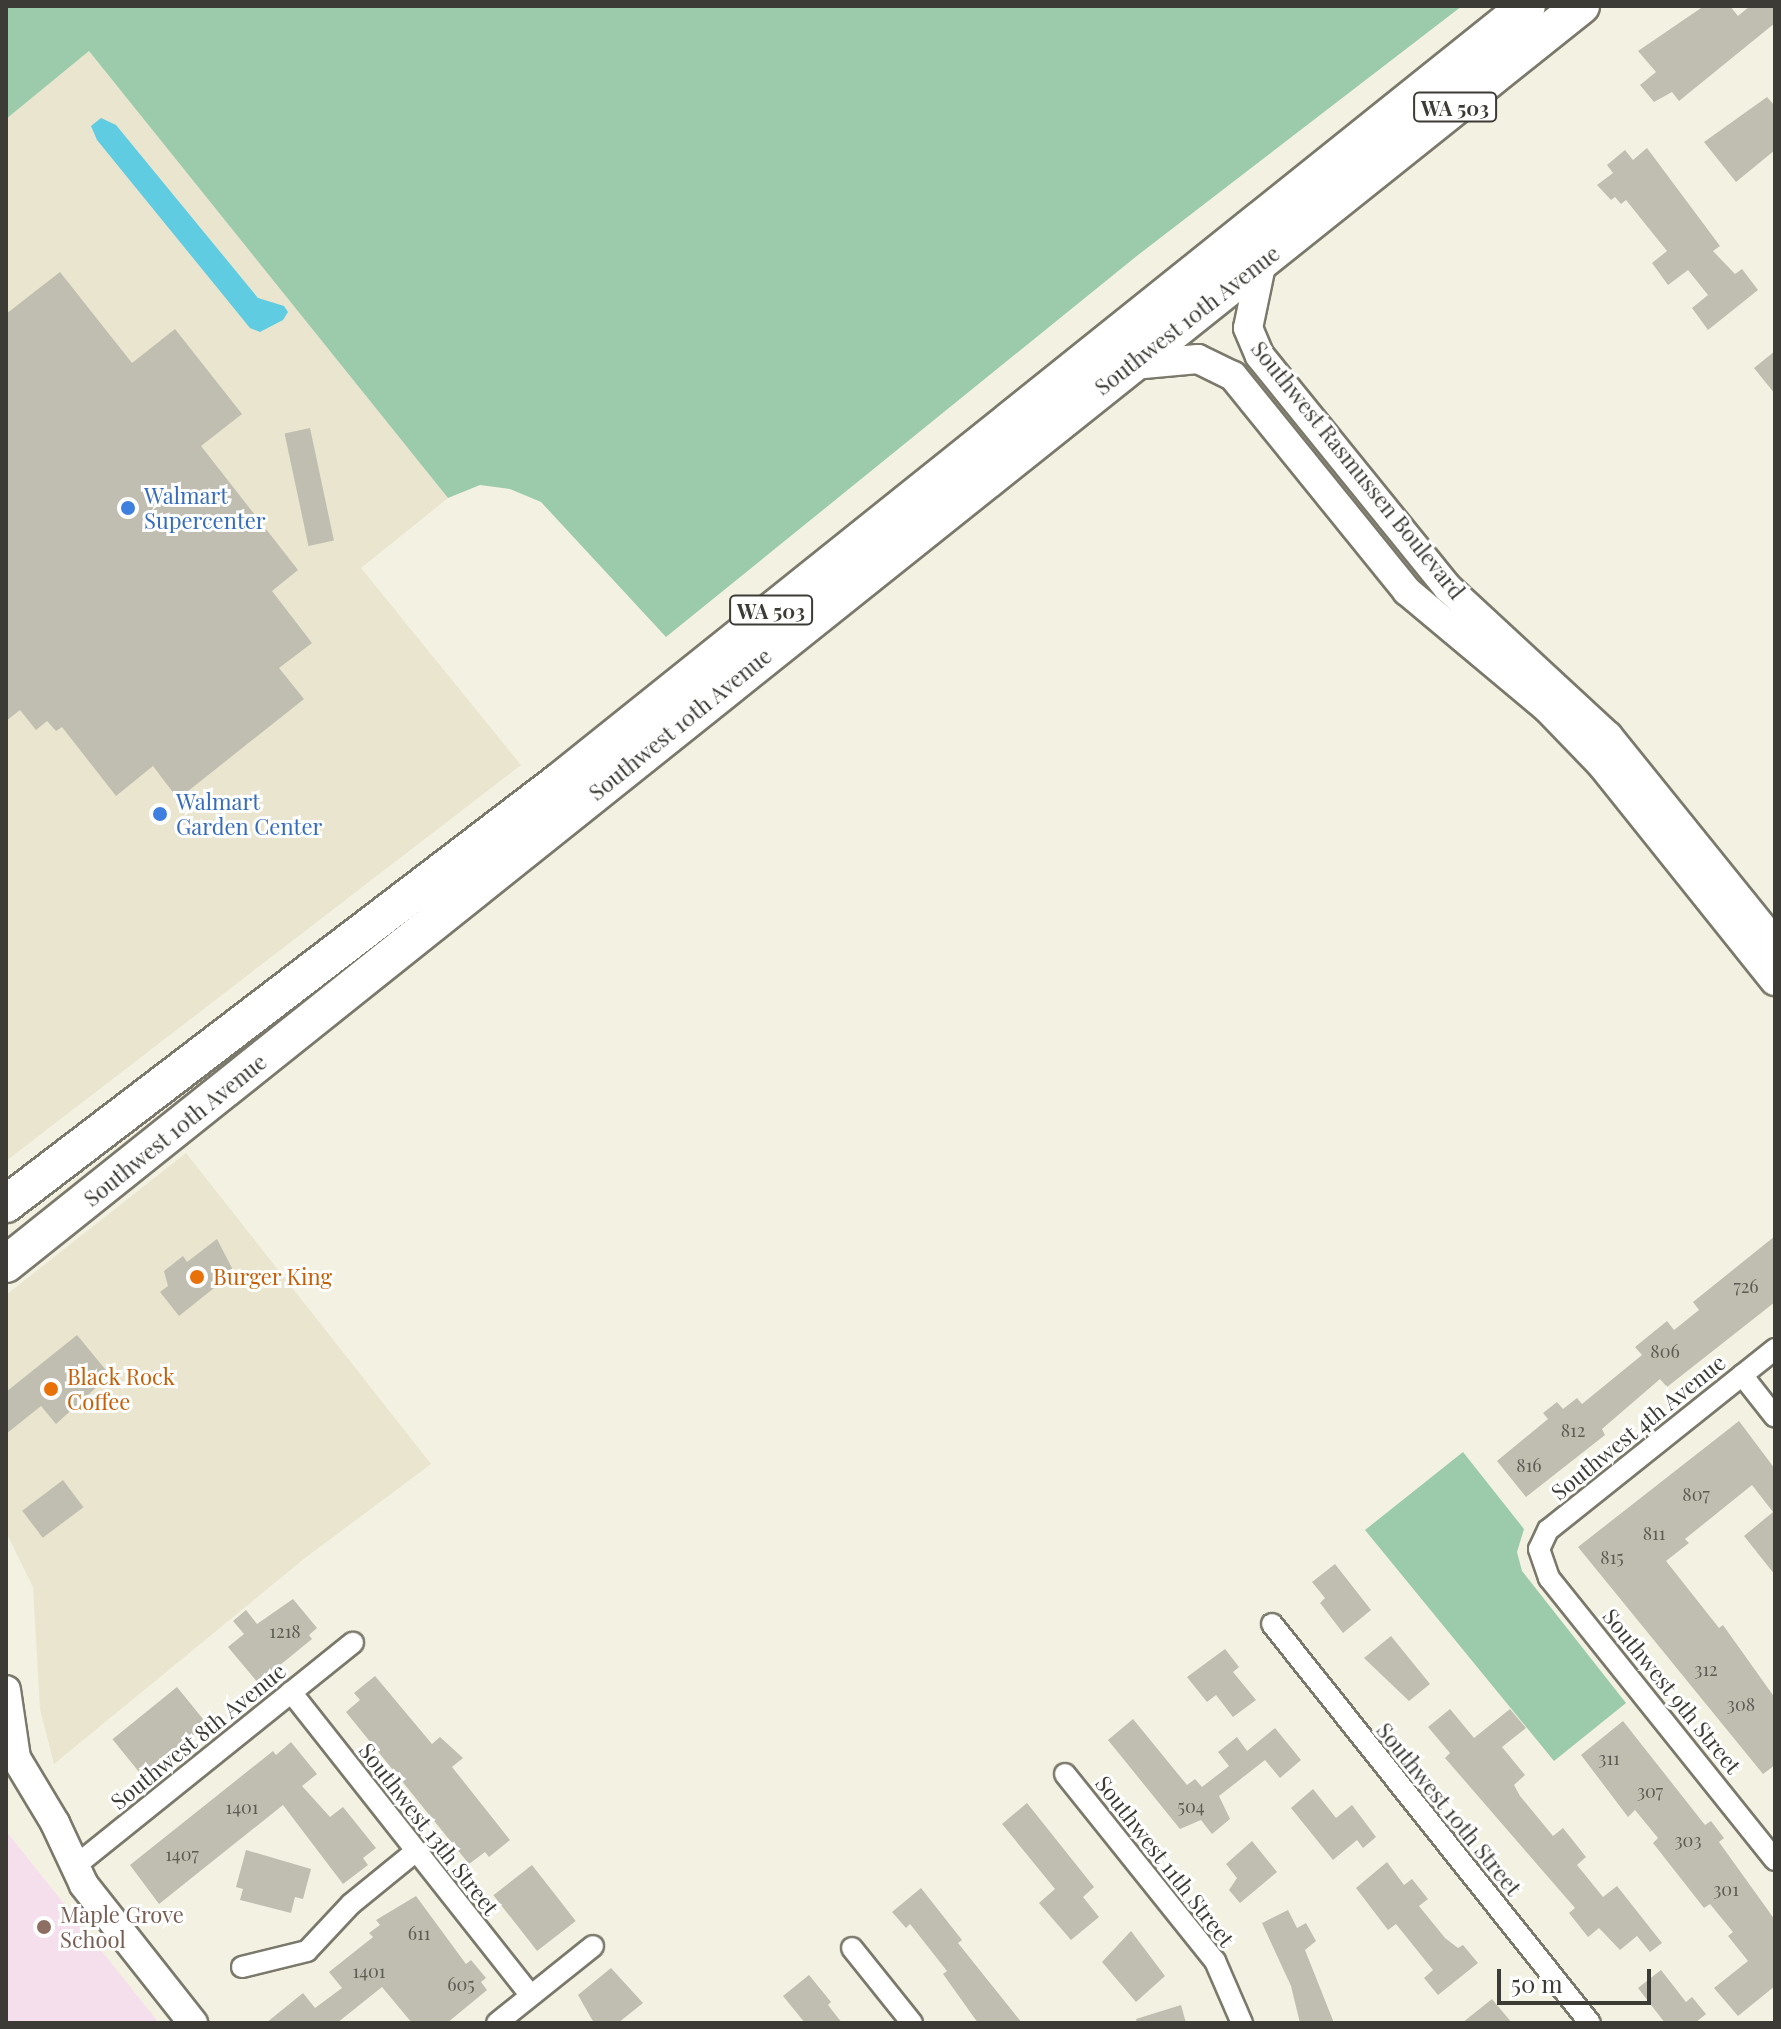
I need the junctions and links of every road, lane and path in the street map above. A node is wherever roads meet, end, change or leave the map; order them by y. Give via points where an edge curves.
1 (1527, 6) edge
2 (1581, 6) edge
3 (1262, 261) junction
4 (1128, 366) junction
5 (1775, 943) edge
6 (1775, 981) edge
7 (6, 1204) edge
8 (6, 1264) edge
9 (1775, 1349) edge
10 (1742, 1375) junction
11 (1775, 1417) edge
12 (1539, 1549) joint
13 (1272, 1624) dead end
14 (353, 1643) dead end
15 (6, 1690) edge
16 (291, 1692) junction
17 (13, 1774) edge
18 (1065, 1774) dead end
19 (416, 1851) junction
20 (1775, 1860) edge
21 (74, 1867) junction
22 (593, 1946) dead end
23 (852, 1948) dead end
24 (242, 1967) dead end
25 (530, 1995) junction
26 (193, 2023) edge
27 (497, 2023) edge
28 (912, 2023) edge
29 (1242, 2023) edge
30 (1590, 2023) edge

1 - 7 highway, Southwest 10th Avenue / WA 503 via 560,781
2 - 3 highway, Southwest 10th Avenue / WA 503
3 - 4 highway, Southwest 10th Avenue / WA 503
3 - 5 street, Southwest Rasmussen Boulevard via 1248,328 1260,356 1448,588 1608,736
4 - 6 street, Southwest Rasmussen Boulevard via 1198,359 1233,376 1407,591 1547,708 1601,764
4 - 8 highway, Southwest 10th Avenue / WA 503
9 - 10 street, Southwest 4th Avenue
10 - 11 street
10 - 12 street, Southwest 4th Avenue via 1548,1530
12 - 20 street, Southwest 9th Street via 1549,1578
13 - 30 street, Southwest 10th Street
14 - 16 street, Southwest 8th Avenue
15 - 17 street
16 - 19 street, Southwest 13th Street
16 - 21 street, Southwest 8th Avenue
17 - 21 street via 55,1823
18 - 29 street, Southwest 11th Street via 1215,1961
19 - 24 street via 351,1904 307,1951
19 - 25 street, Southwest 13th Street
21 - 26 street
22 - 25 street
23 - 28 street
25 - 27 street

